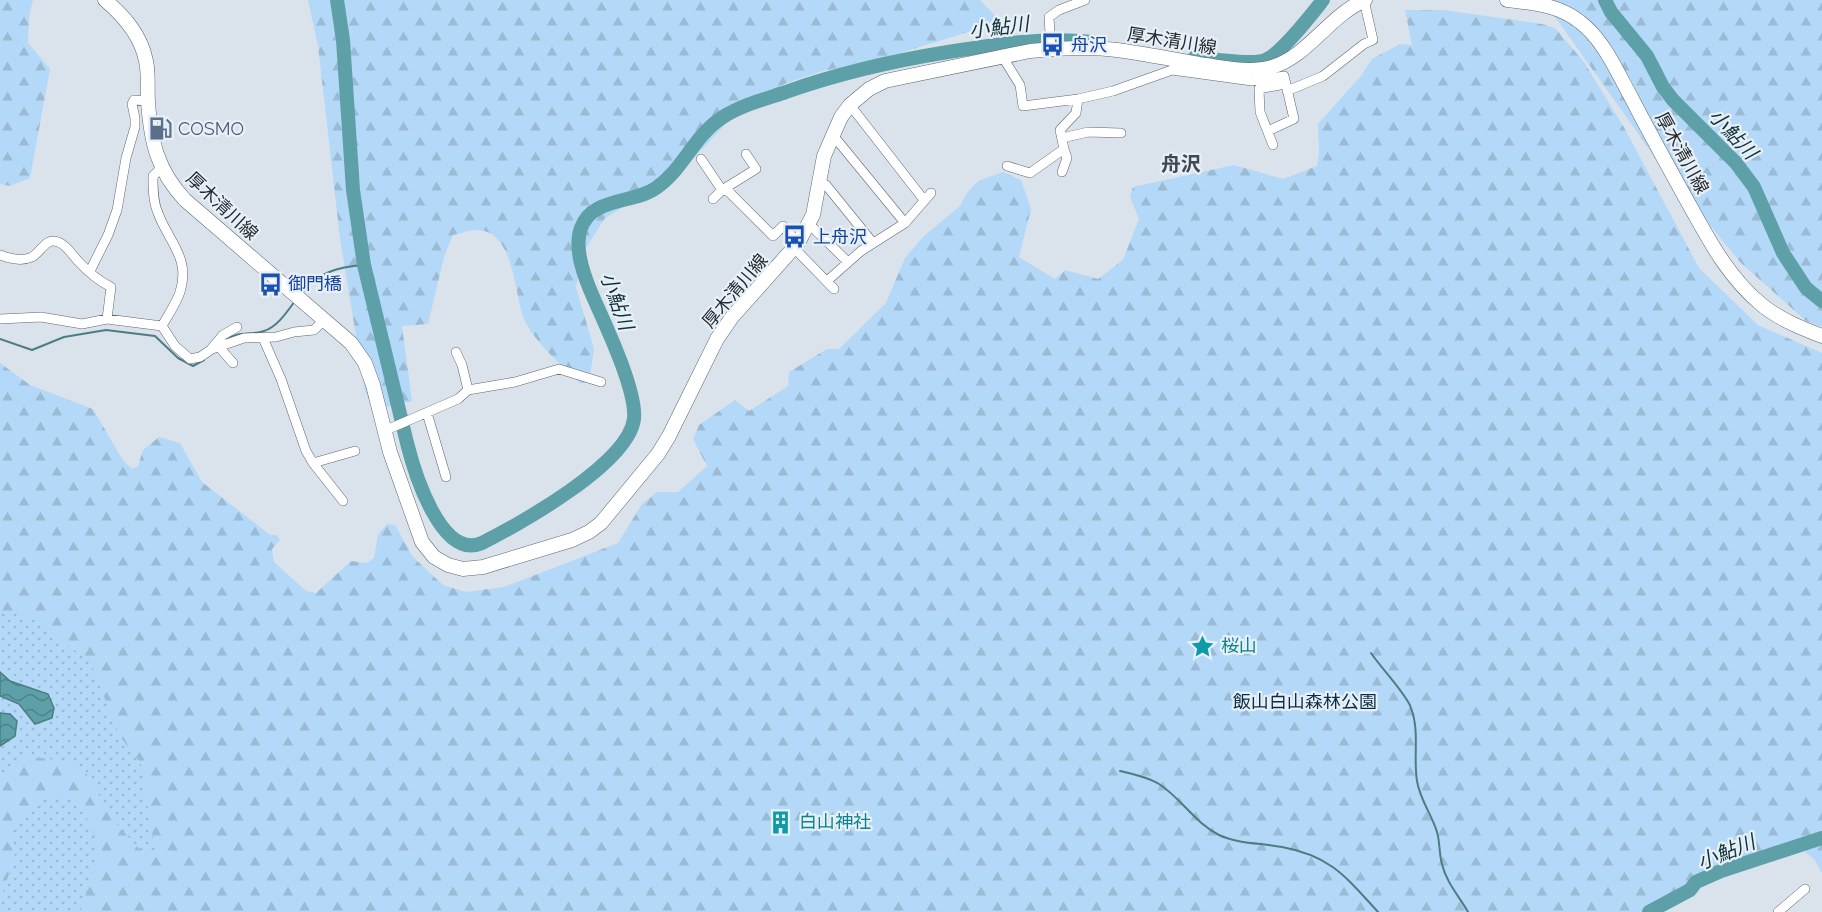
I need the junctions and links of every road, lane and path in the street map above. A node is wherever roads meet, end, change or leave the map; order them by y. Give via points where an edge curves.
1 (105, 0) edge
2 (1085, 0) edge
3 (1365, 0) edge
4 (1507, 0) edge
5 (1051, 46) junction
6 (1002, 56) junction
7 (1237, 75) junction
8 (1286, 87) junction
9 (1078, 99) junction
10 (148, 101) junction
11 (850, 105) junction
12 (1268, 131) junction
13 (1120, 133) dead end
14 (832, 134) junction
15 (1062, 138) junction
16 (1274, 145) dead end
17 (1064, 148) junction
18 (746, 154) dead end
19 (701, 159) dead end
20 (1007, 165) dead end
21 (161, 168) junction
22 (1062, 172) dead end
23 (820, 182) junction
24 (722, 190) junction
25 (713, 199) dead end
26 (905, 223) junction
27 (809, 224) junction
28 (873, 243) junction
29 (796, 245) junction
30 (0, 255) edge
31 (848, 262) junction
32 (90, 271) junction
33 (827, 281) junction
34 (834, 289) dead end
35 (0, 319) edge
36 (106, 319) junction
37 (324, 320) junction
38 (162, 326) junction
39 (237, 327) dead end
40 (1822, 336) edge
41 (262, 338) junction
42 (215, 348) junction
43 (456, 352) dead end
44 (233, 363) dead end
45 (601, 382) dead end
46 (468, 390) junction
47 (425, 413) junction
48 (390, 428) junction
49 (355, 451) dead end
50 (313, 463) junction
51 (446, 477) dead end
52 (343, 501) dead end
53 (1805, 889) dead end
54 (1778, 912) edge

1 - 10 main road, 厚木清川線 via 137,36 148,74
2 - 5 street via 1048,16
3 - 7 main road, 厚木清川線 via 1286,61
3 - 8 street via 1374,40 1323,76
4 - 40 main road, 厚木清川線 via 1561,10 1587,28 1612,62 1728,270 1770,311
5 - 6 main road, 厚木清川線
5 - 7 main road, 厚木清川線 via 1114,50
6 - 9 street via 1020,85 1023,105
6 - 11 main road, 厚木清川線 via 885,81
7 - 8 street via 1252,81 1284,76
7 - 9 street via 1172,70
8 - 12 street via 1294,119
8 - 12 street via 1259,89 1260,112
9 - 15 street via 1076,113 1060,130
10 - 21 main road, 厚木清川線
10 - 32 street via 134,100 132,104 135,127 117,210
11 - 14 main road, 厚木清川線
11 - 26 street via 928,197
12 - 16 street
13 - 15 street via 1088,132
14 - 23 main road, 厚木清川線
14 - 26 street
15 - 17 street
17 - 20 street via 1030,173
17 - 22 street
18 - 24 street via 756,169
19 - 24 street
21 - 37 main road, 厚木清川線 via 185,200
21 - 38 street via 153,176 155,205 178,250 182,275 180,292
23 - 27 main road, 厚木清川線
23 - 28 street via 826,184
24 - 25 street
24 - 29 street via 729,192 773,236 783,226
26 - 28 street
27 - 29 main road, 厚木清川線
27 - 31 street
28 - 31 street
29 - 33 street
29 - 48 main road, 厚木清川線 via 717,339 658,454 601,523 572,540 483,567 463,569 448,565 422,542
30 - 32 street via 23,259 33,256 48,242 57,241
31 - 33 street
32 - 36 street via 111,287
33 - 34 street
35 - 36 street via 41,317 82,324
36 - 38 street
37 - 41 street via 314,330
37 - 48 main road, 厚木清川線 via 351,343 365,363
38 - 42 street via 190,359
39 - 42 street via 223,335
41 - 42 street via 244,338
41 - 50 street
42 - 44 street
43 - 46 street
45 - 46 street via 559,369
46 - 47 street via 459,399
47 - 48 street
47 - 51 street
49 - 50 street
50 - 52 street
53 - 54 street

